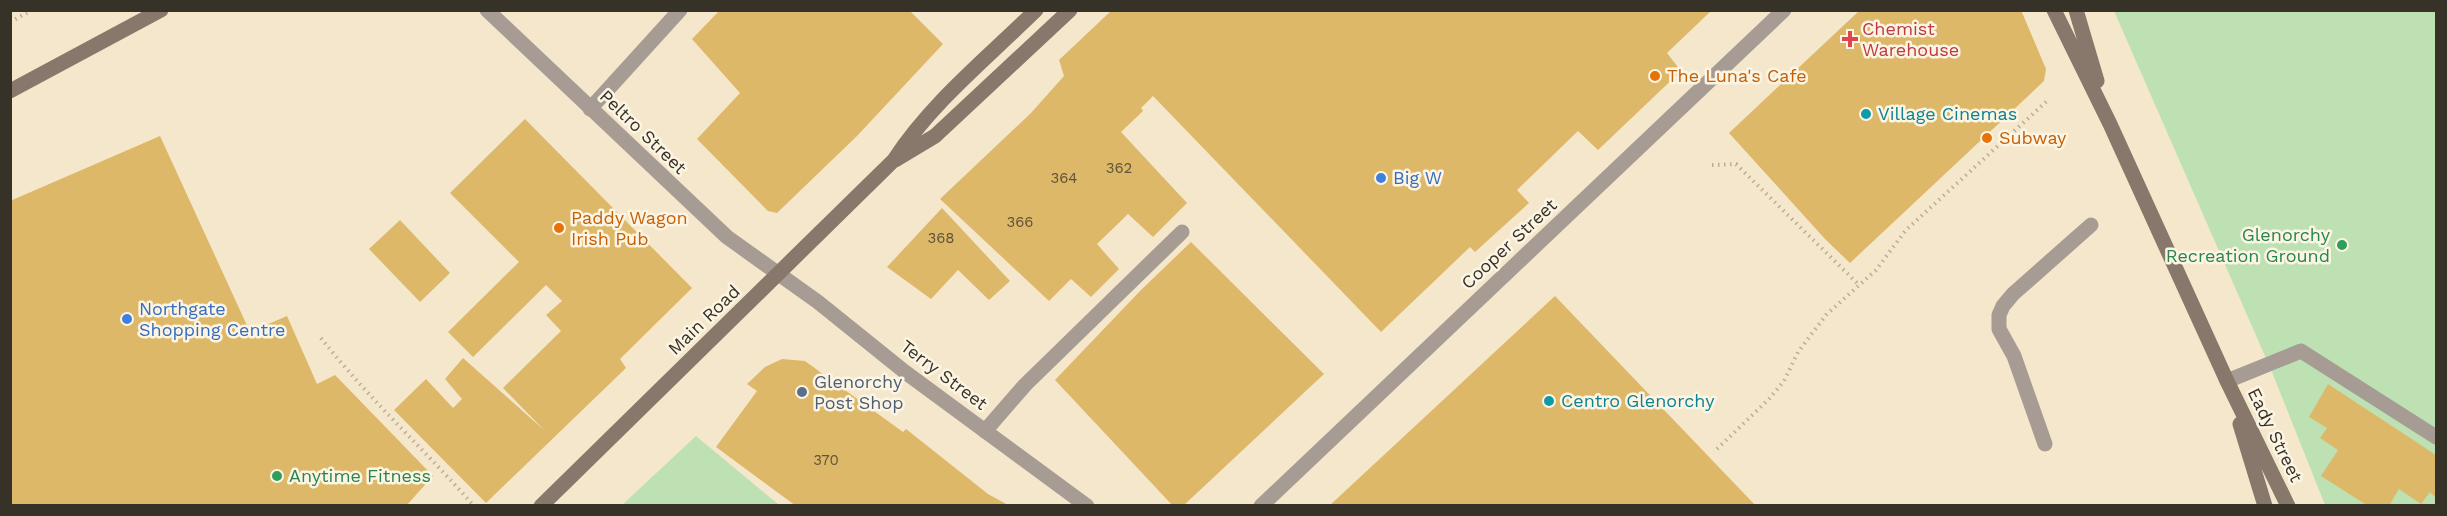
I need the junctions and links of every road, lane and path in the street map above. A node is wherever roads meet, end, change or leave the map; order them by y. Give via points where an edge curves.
1 (32, 10) edge
2 (161, 10) edge
3 (488, 10) edge
4 (680, 10) edge
5 (1036, 10) edge
6 (1070, 10) edge
7 (1784, 10) edge
8 (2054, 10) edge
9 (2076, 10) edge
10 (10, 22) edge
11 (10, 91) edge
12 (2047, 101) dead end
13 (590, 109) junction
14 (2110, 124) junction
15 (894, 160) junction
16 (1712, 165) dead end
17 (2091, 225) dead end
18 (1182, 232) dead end
19 (778, 274) junction
20 (1858, 284) junction
21 (321, 338) dead end
22 (2227, 381) junction
23 (986, 431) junction
24 (2436, 437) edge
25 (2045, 444) dead end
26 (1717, 449) dead end
27 (474, 506) edge
28 (541, 506) edge
29 (1087, 506) edge
30 (1261, 506) edge
31 (2265, 506) edge
32 (2288, 506) edge

1 - 10 path
2 - 11 main road
3 - 13 street, Peltro Street
4 - 13 street
5 - 15 main road, Main Road via 913,132
6 - 15 main road, Main Road via 935,136
7 - 30 street, Cooper Street
8 - 14 main road, Eady Street
9 - 14 main road, Eady Street
12 - 20 path via 1906,230 1876,270
13 - 19 street, Peltro Street via 727,237
14 - 22 main road, Eady Street
15 - 19 main road, Main Road
16 - 20 path via 1736,164
17 - 25 street via 2013,294 1999,315 1999,329 2014,356
18 - 23 street via 1025,385
19 - 23 street, Terry Street
19 - 28 main road, Main Road
20 - 26 path via 1826,315 1769,399
21 - 27 path
22 - 24 street via 2301,351
22 - 31 main road, Eady Street
22 - 32 main road, Eady Street
23 - 29 street, Terry Street

